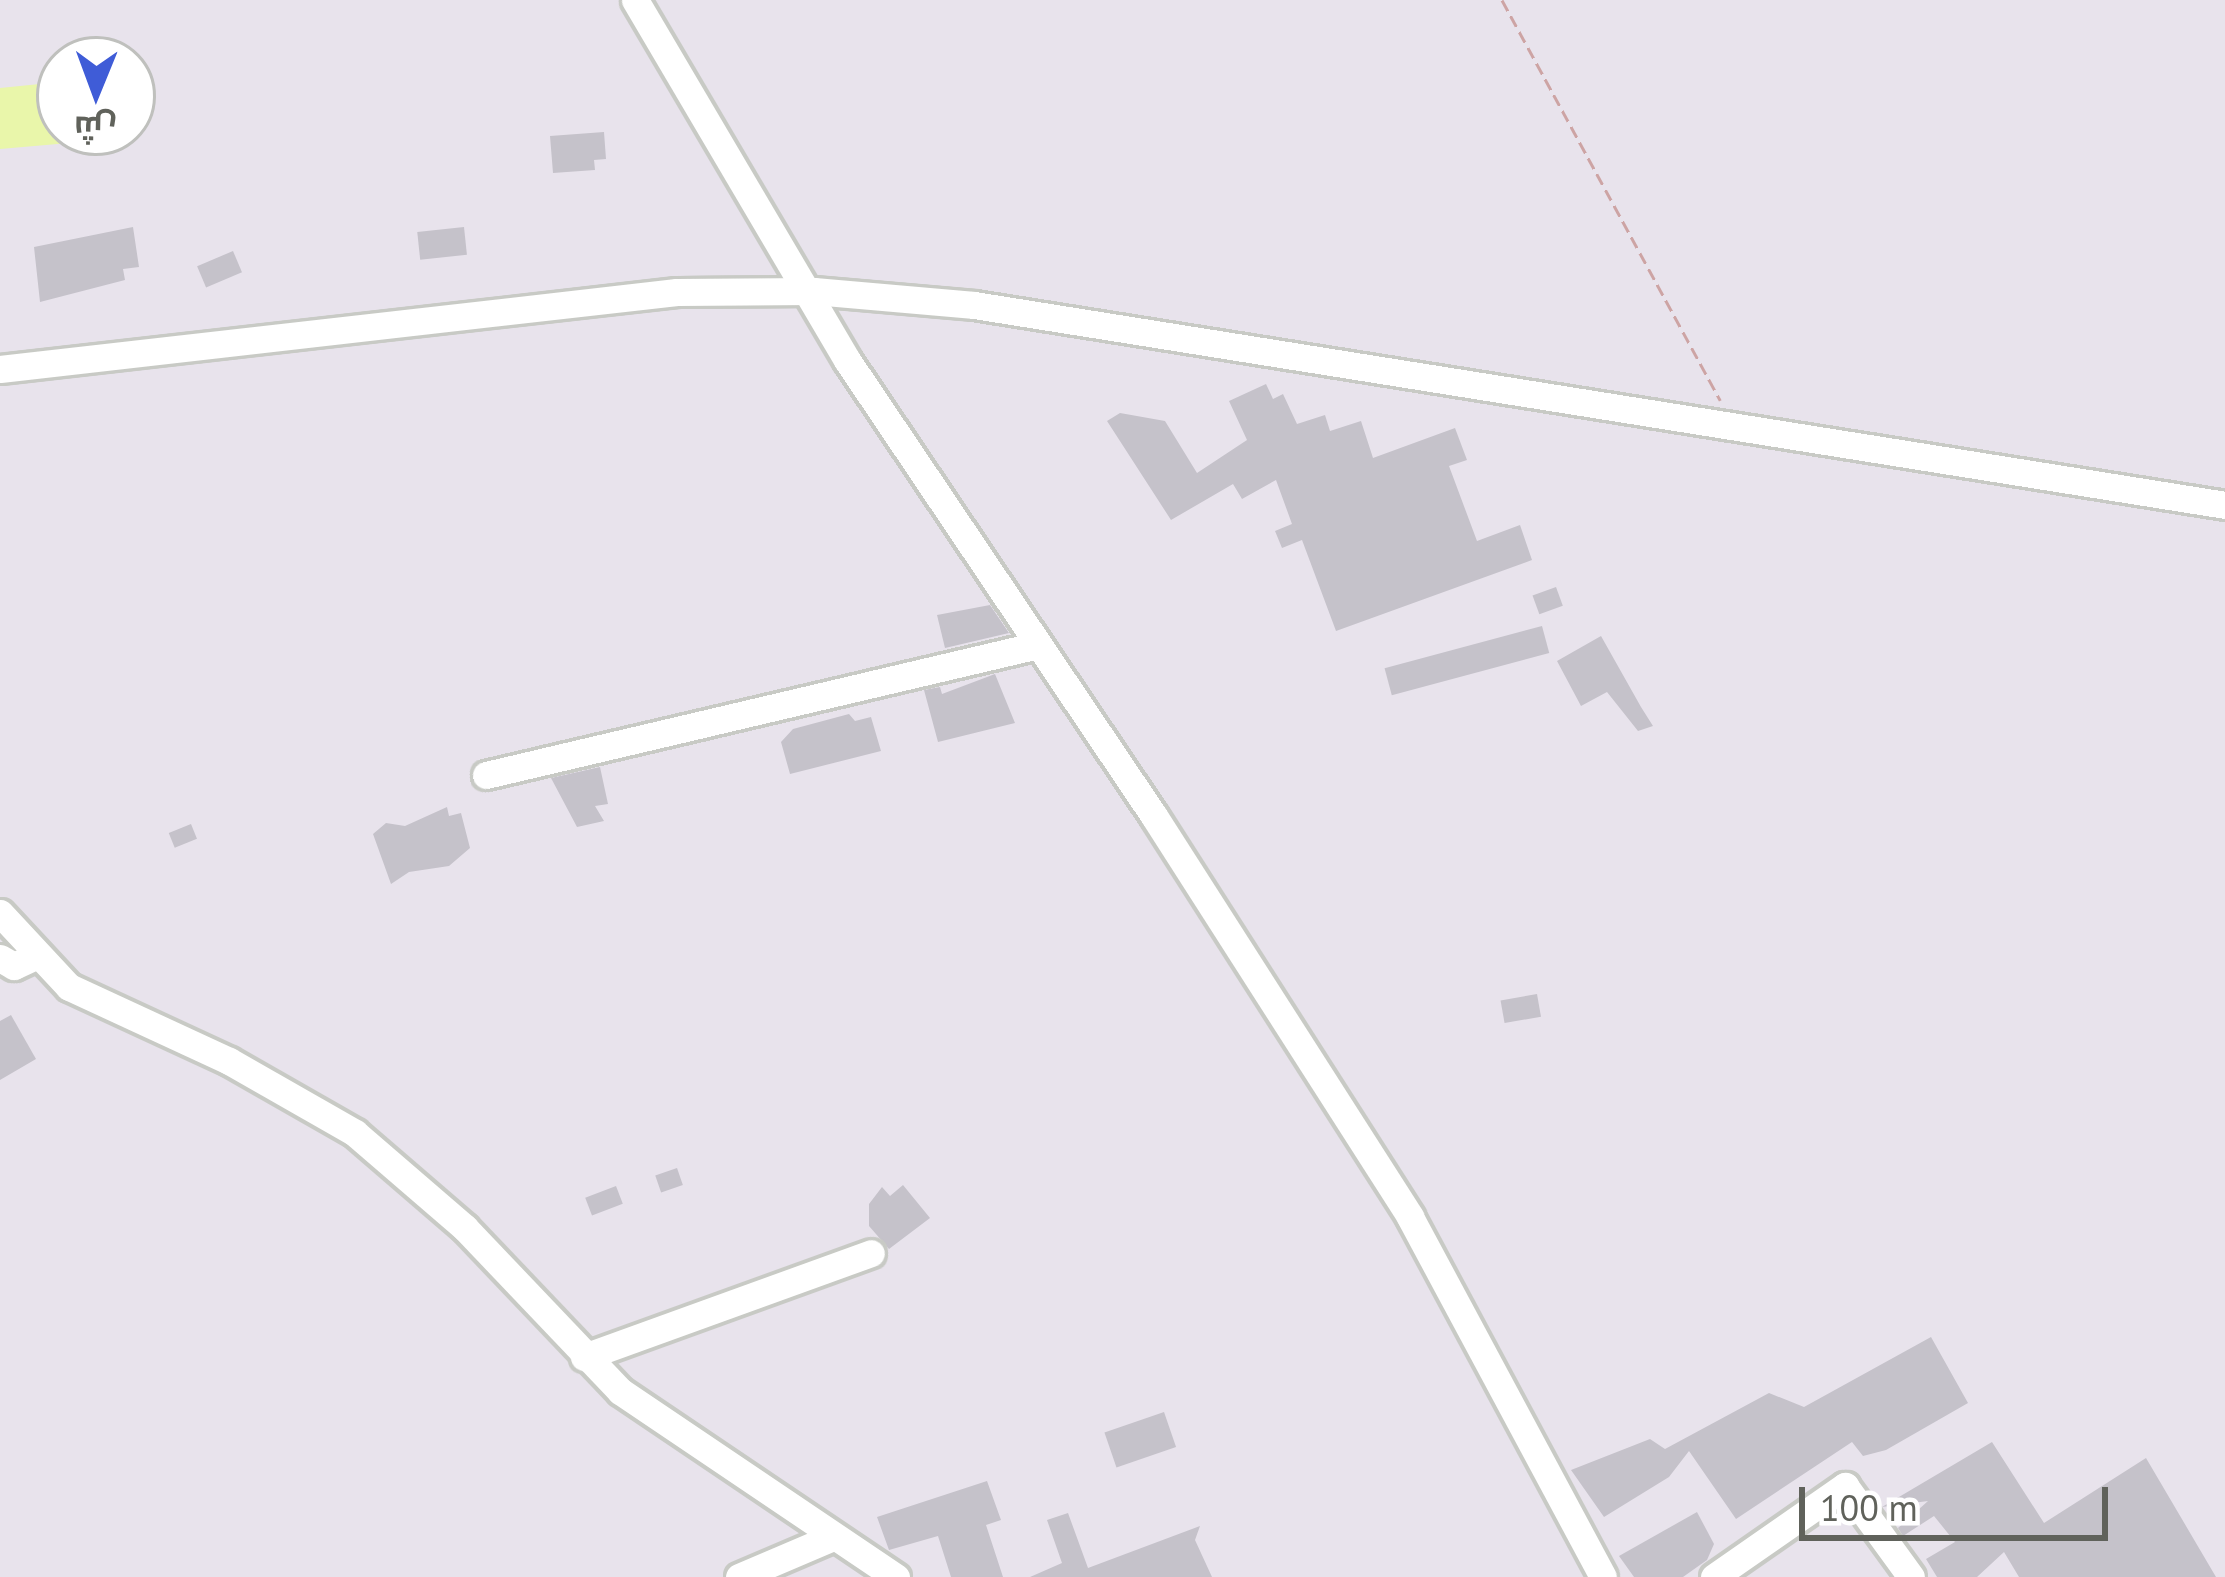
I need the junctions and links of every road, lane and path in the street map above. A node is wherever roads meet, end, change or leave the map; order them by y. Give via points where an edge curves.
1 (635, 0) edge
2 (1502, 0) edge
3 (814, 291) junction
4 (0, 369) edge
5 (1726, 419) junction
6 (2225, 505) edge
7 (1034, 646) junction
8 (486, 775) dead end
9 (0, 913) edge
10 (34, 956) junction
11 (0, 958) edge
12 (871, 1253) dead end
13 (584, 1357) junction
14 (833, 1537) junction
15 (739, 1577) edge
16 (896, 1577) edge
17 (1603, 1577) edge
18 (1714, 1577) edge
19 (1911, 1577) edge

1 - 3 street
2 - 5 path via 1676,308
3 - 4 street via 677,292
3 - 5 street via 974,305
3 - 7 street via 848,360
5 - 6 street
7 - 8 street
7 - 17 street via 1154,816 1409,1217
9 - 10 street
10 - 11 street via 14,966
10 - 13 street via 69,988 229,1060 355,1133 464,1228
12 - 13 street
13 - 14 street via 620,1391
14 - 15 street
14 - 16 street
18 - 19 street via 1845,1486

